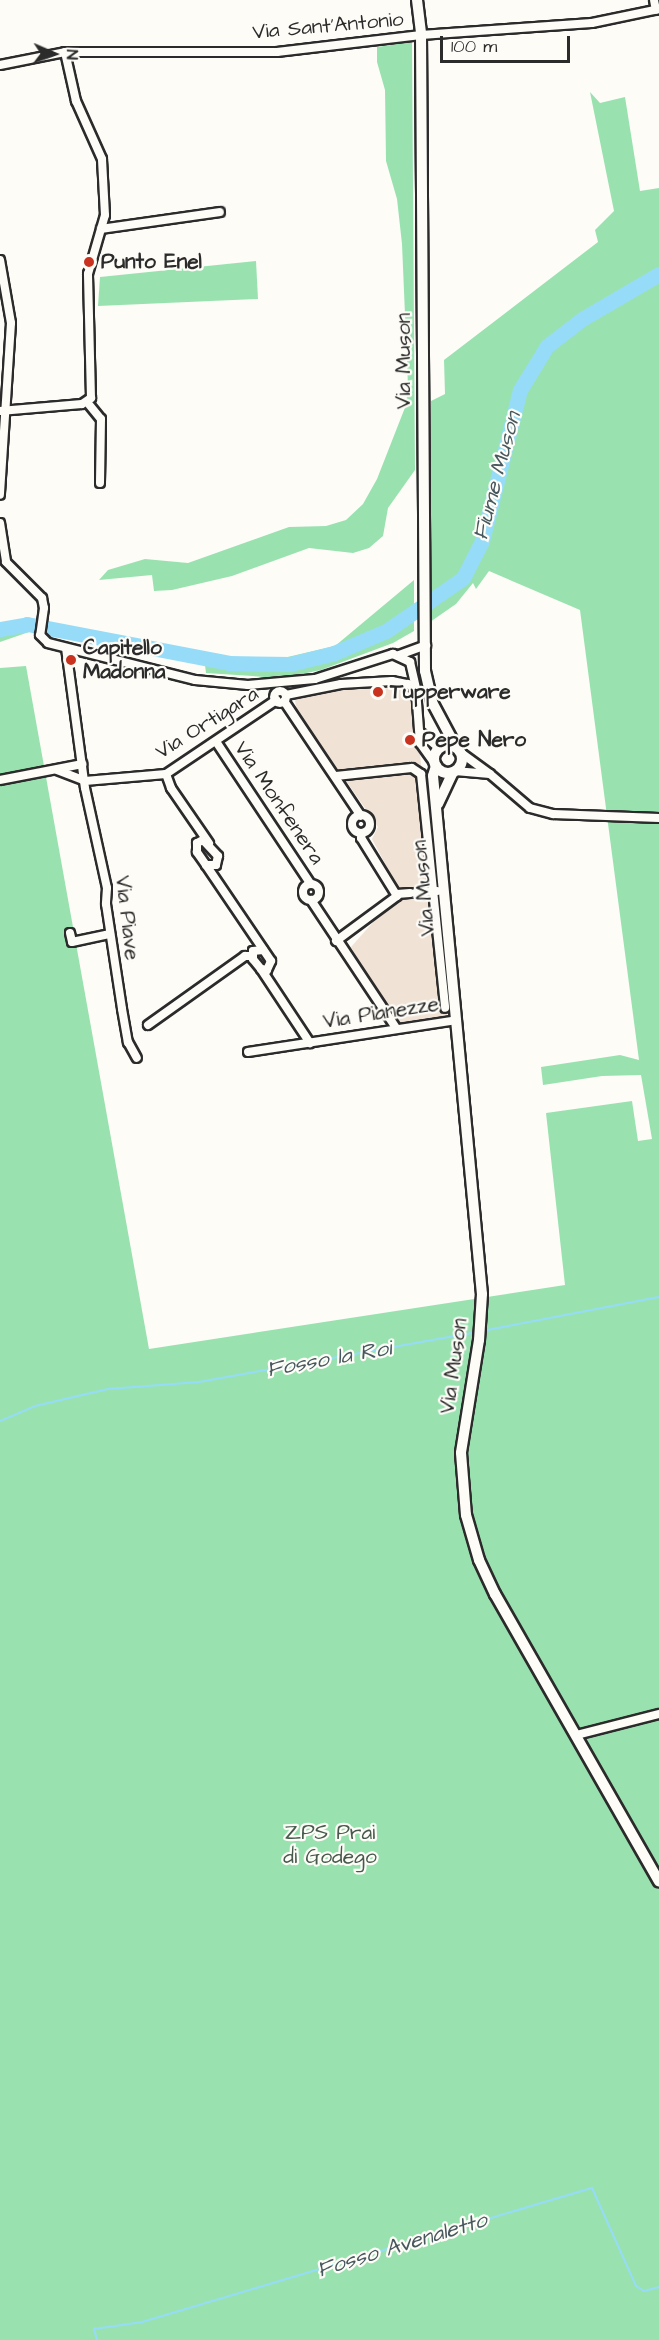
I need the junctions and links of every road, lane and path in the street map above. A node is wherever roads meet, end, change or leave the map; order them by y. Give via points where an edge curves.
1 (417, 0) edge
2 (654, 0) edge
3 (658, 10) edge
4 (421, 36) junction
5 (65, 52) junction
6 (0, 65) edge
7 (220, 212) dead end
8 (101, 229) junction
9 (0, 260) edge
10 (87, 402) junction
11 (3, 411) edge
12 (100, 483) dead end
13 (0, 495) edge
14 (0, 523) edge
15 (3, 563) edge
16 (426, 645) junction
17 (66, 648) junction
18 (399, 655) junction
19 (416, 689) junction
20 (282, 699) junction
21 (439, 719) junction
22 (420, 731) junction
23 (217, 743) junction
24 (440, 748) junction
25 (458, 750) junction
26 (82, 764) junction
27 (435, 765) junction
28 (56, 770) junction
29 (454, 772) junction
30 (166, 774) junction
31 (490, 774) junction
32 (336, 776) junction
33 (0, 780) edge
34 (85, 781) junction
35 (437, 810) junction
36 (361, 816) junction
37 (659, 818) edge
38 (201, 832) junction
39 (362, 833) junction
40 (200, 841) junction
41 (209, 843) junction
42 (206, 865) junction
43 (216, 865) junction
44 (214, 876) junction
45 (439, 891) junction
46 (397, 894) junction
47 (70, 933) dead end
48 (110, 934) junction
49 (336, 941) junction
50 (257, 949) junction
51 (264, 970) junction
52 (447, 978) junction
53 (445, 1008) dead end
54 (457, 1020) junction
55 (148, 1025) dead end
56 (396, 1028) junction
57 (310, 1043) junction
58 (248, 1052) dead end
59 (137, 1058) dead end
60 (659, 1714) edge
61 (577, 1736) junction
62 (659, 1881) edge

1 - 4 main road, Via Muson
2 - 3 street
3 - 4 street, Via Sant'Antonio via 592,23
4 - 5 street, Via Sant'Antonio via 277,52
4 - 16 main road, Via Muson
5 - 6 street, Via Sant'Antonio
5 - 8 street via 76,101 102,159 105,215
7 - 8 street
8 - 10 street via 88,274 91,398
9 - 11 street via 11,323
10 - 11 street
10 - 12 street via 101,419
11 - 13 street
14 - 15 street
15 - 17 street via 42,598 40,634 48,643
16 - 18 street
16 - 21 main road, Via Muson via 428,689
17 - 18 street via 195,680 248,685 315,679
17 - 26 street, Via Piave
18 - 19 street via 410,662
19 - 20 street via 401,682 384,681 314,687
19 - 22 street
20 - 23 street, Via Ortigara
20 - 32 street, Via Ortigara
21 - 24 main road, Via Muson
21 - 25 main road, Via Muson
22 - 24 street
22 - 27 street via 420,743
23 - 30 street, Via Ortigara
23 - 49 street, Via Monfenera via 310,883 302,892
24 - 25 main road
24 - 27 main road, Via Muson
25 - 29 main road, Via Muson via 462,762
25 - 31 street
26 - 28 street
26 - 34 street, Via Piave
27 - 29 main road via 443,772
27 - 35 main road, Via Muson
28 - 33 street
28 - 34 street
29 - 31 street
29 - 35 main road, Via Muson
30 - 34 street, Via Ortigara
30 - 38 street
31 - 37 street via 530,808 553,814
32 - 36 street, Via Ortigara
32 - 45 street via 412,768 421,774
34 - 48 street, Via Piave via 107,888
35 - 45 main road, Via Muson
36 - 39 street via 369,822
36 - 39 street via 352,825
38 - 40 street
38 - 41 street
39 - 46 street via 361,838
40 - 41 street
40 - 42 street via 197,852
41 - 43 street via 218,856
42 - 43 street
42 - 44 street
43 - 44 street
44 - 50 street
45 - 46 street
45 - 52 main road, Via Muson
46 - 49 street
47 - 48 street via 72,942
48 - 59 street, Via Piave via 128,1042
49 - 56 street, Via Monfenera
50 - 51 street
50 - 51 street via 271,961
50 - 55 street
51 - 57 street, Via Pianezze via 268,983
52 - 53 street
52 - 54 main road, Via Muson
54 - 56 street, Via Pianezze
54 - 61 main road, Via Muson via 481,1267 480,1340 462,1453 463,1493 471,1536 495,1594
56 - 57 street, Via Pianezze
57 - 58 street, Via Pianezze
60 - 61 street
61 - 62 main road, Via Muson

